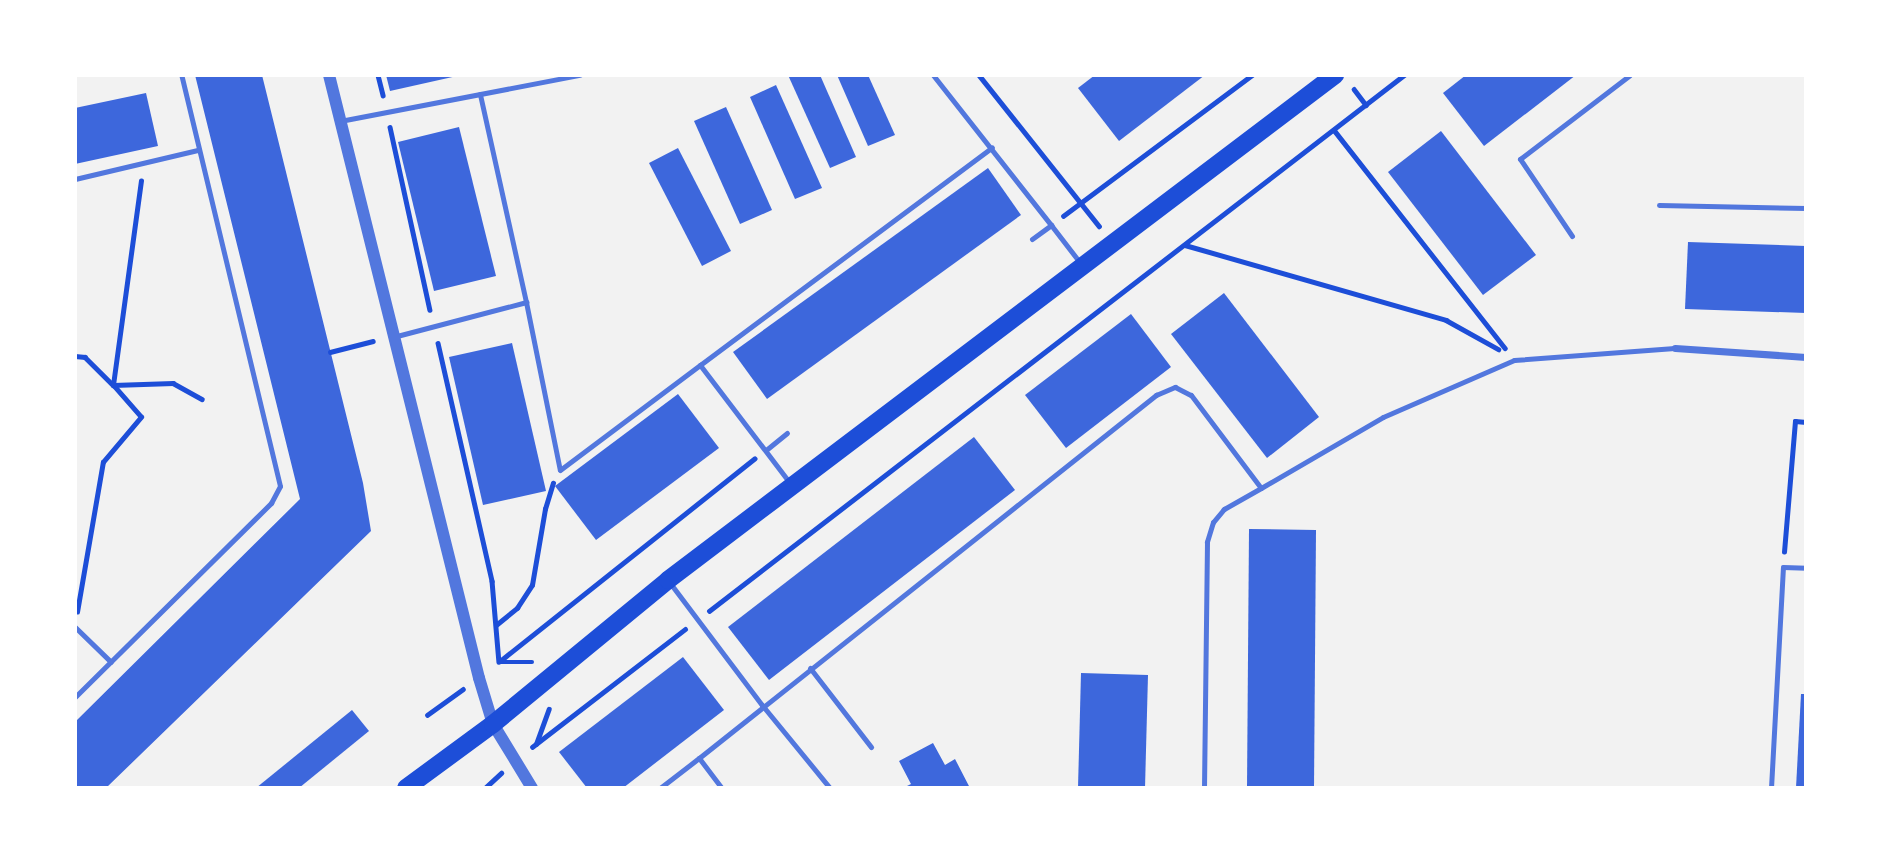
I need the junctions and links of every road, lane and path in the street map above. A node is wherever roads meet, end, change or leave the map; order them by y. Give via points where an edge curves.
1 (181, 75) edge
2 (328, 75) edge
3 (378, 75) edge
4 (580, 75) edge
5 (933, 75) edge
6 (979, 75) edge
7 (1252, 75) edge
8 (1335, 75) edge
9 (1404, 75) edge
10 (1630, 75) edge
11 (480, 94) junction
12 (386, 112) junction
13 (340, 121) junction
14 (1334, 130) junction
15 (992, 147) junction
16 (198, 150) junction
17 (143, 163) junction
18 (75, 179) edge
19 (1080, 203) junction
20 (1659, 205) dead end
21 (1806, 208) edge
22 (1051, 225) junction
23 (1572, 236) dead end
24 (1032, 239) dead end
25 (1112, 244) junction
26 (1184, 245) junction
27 (1082, 266) junction
28 (526, 302) junction
29 (434, 326) junction
30 (393, 337) junction
31 (1675, 348) joint
32 (330, 352) dead end
33 (75, 355) edge
34 (1806, 357) edge
35 (1514, 360) junction
36 (700, 365) junction
37 (113, 385) junction
38 (202, 399) dead end
39 (1806, 422) edge
40 (787, 433) dead end
41 (765, 450) junction
42 (560, 470) junction
43 (792, 486) junction
44 (1261, 488) junction
45 (1783, 566) junction
46 (1806, 568) edge
47 (668, 580) junction
48 (698, 620) junction
49 (75, 625) edge
50 (495, 625) junction
51 (111, 662) junction
52 (499, 662) junction
53 (810, 668) junction
54 (479, 678) junction
55 (75, 697) edge
56 (762, 705) junction
57 (427, 715) dead end
58 (492, 724) junction
59 (871, 747) dead end
60 (699, 758) junction
61 (516, 760) junction
62 (406, 788) edge
63 (485, 788) edge
64 (532, 788) edge
65 (660, 788) edge
66 (722, 788) edge
67 (830, 788) edge
68 (1204, 788) edge
69 (1771, 788) edge

1 - 16 lane
2 - 13 street
3 - 12 path
4 - 11 lane
5 - 15 lane
6 - 19 path
7 - 19 path
8 - 25 main road
9 - 14 path
10 - 23 lane via 1520,159
11 - 12 lane
11 - 28 lane
12 - 13 lane
12 - 29 path
13 - 30 street
14 - 26 path
14 - 35 path
15 - 22 lane
15 - 36 lane
16 - 17 lane
16 - 51 lane via 280,486 271,503
17 - 18 lane
17 - 37 path
19 - 22 path
19 - 25 path
20 - 21 lane
22 - 24 lane
22 - 27 lane
25 - 27 main road
26 - 35 path via 1446,320
26 - 48 path
27 - 43 main road
28 - 29 lane
28 - 42 lane
29 - 30 lane
29 - 50 path via 492,581
30 - 32 path
30 - 54 street
31 - 34 street
31 - 35 lane
33 - 37 path via 85,357
35 - 44 lane via 1383,417
36 - 41 lane
36 - 42 lane
37 - 38 path via 173,383
37 - 49 path via 141,417 103,461
39 - 45 path via 1795,421
40 - 41 lane
41 - 43 lane
41 - 52 path
42 - 50 path via 547,497 532,585 517,608
43 - 47 main road
44 - 53 lane via 1191,395 1167,388
44 - 68 lane via 1224,509 1209,530
45 - 46 lane
45 - 69 lane
47 - 48 lane
47 - 58 main road
48 - 56 lane
48 - 61 path
49 - 51 lane
50 - 52 path
51 - 55 lane
52 - 54 path
53 - 56 lane
53 - 59 lane
54 - 57 path
54 - 58 street
56 - 60 lane
56 - 67 lane
58 - 61 street
58 - 62 main road
60 - 65 lane
60 - 66 lane
61 - 63 path
61 - 64 street

